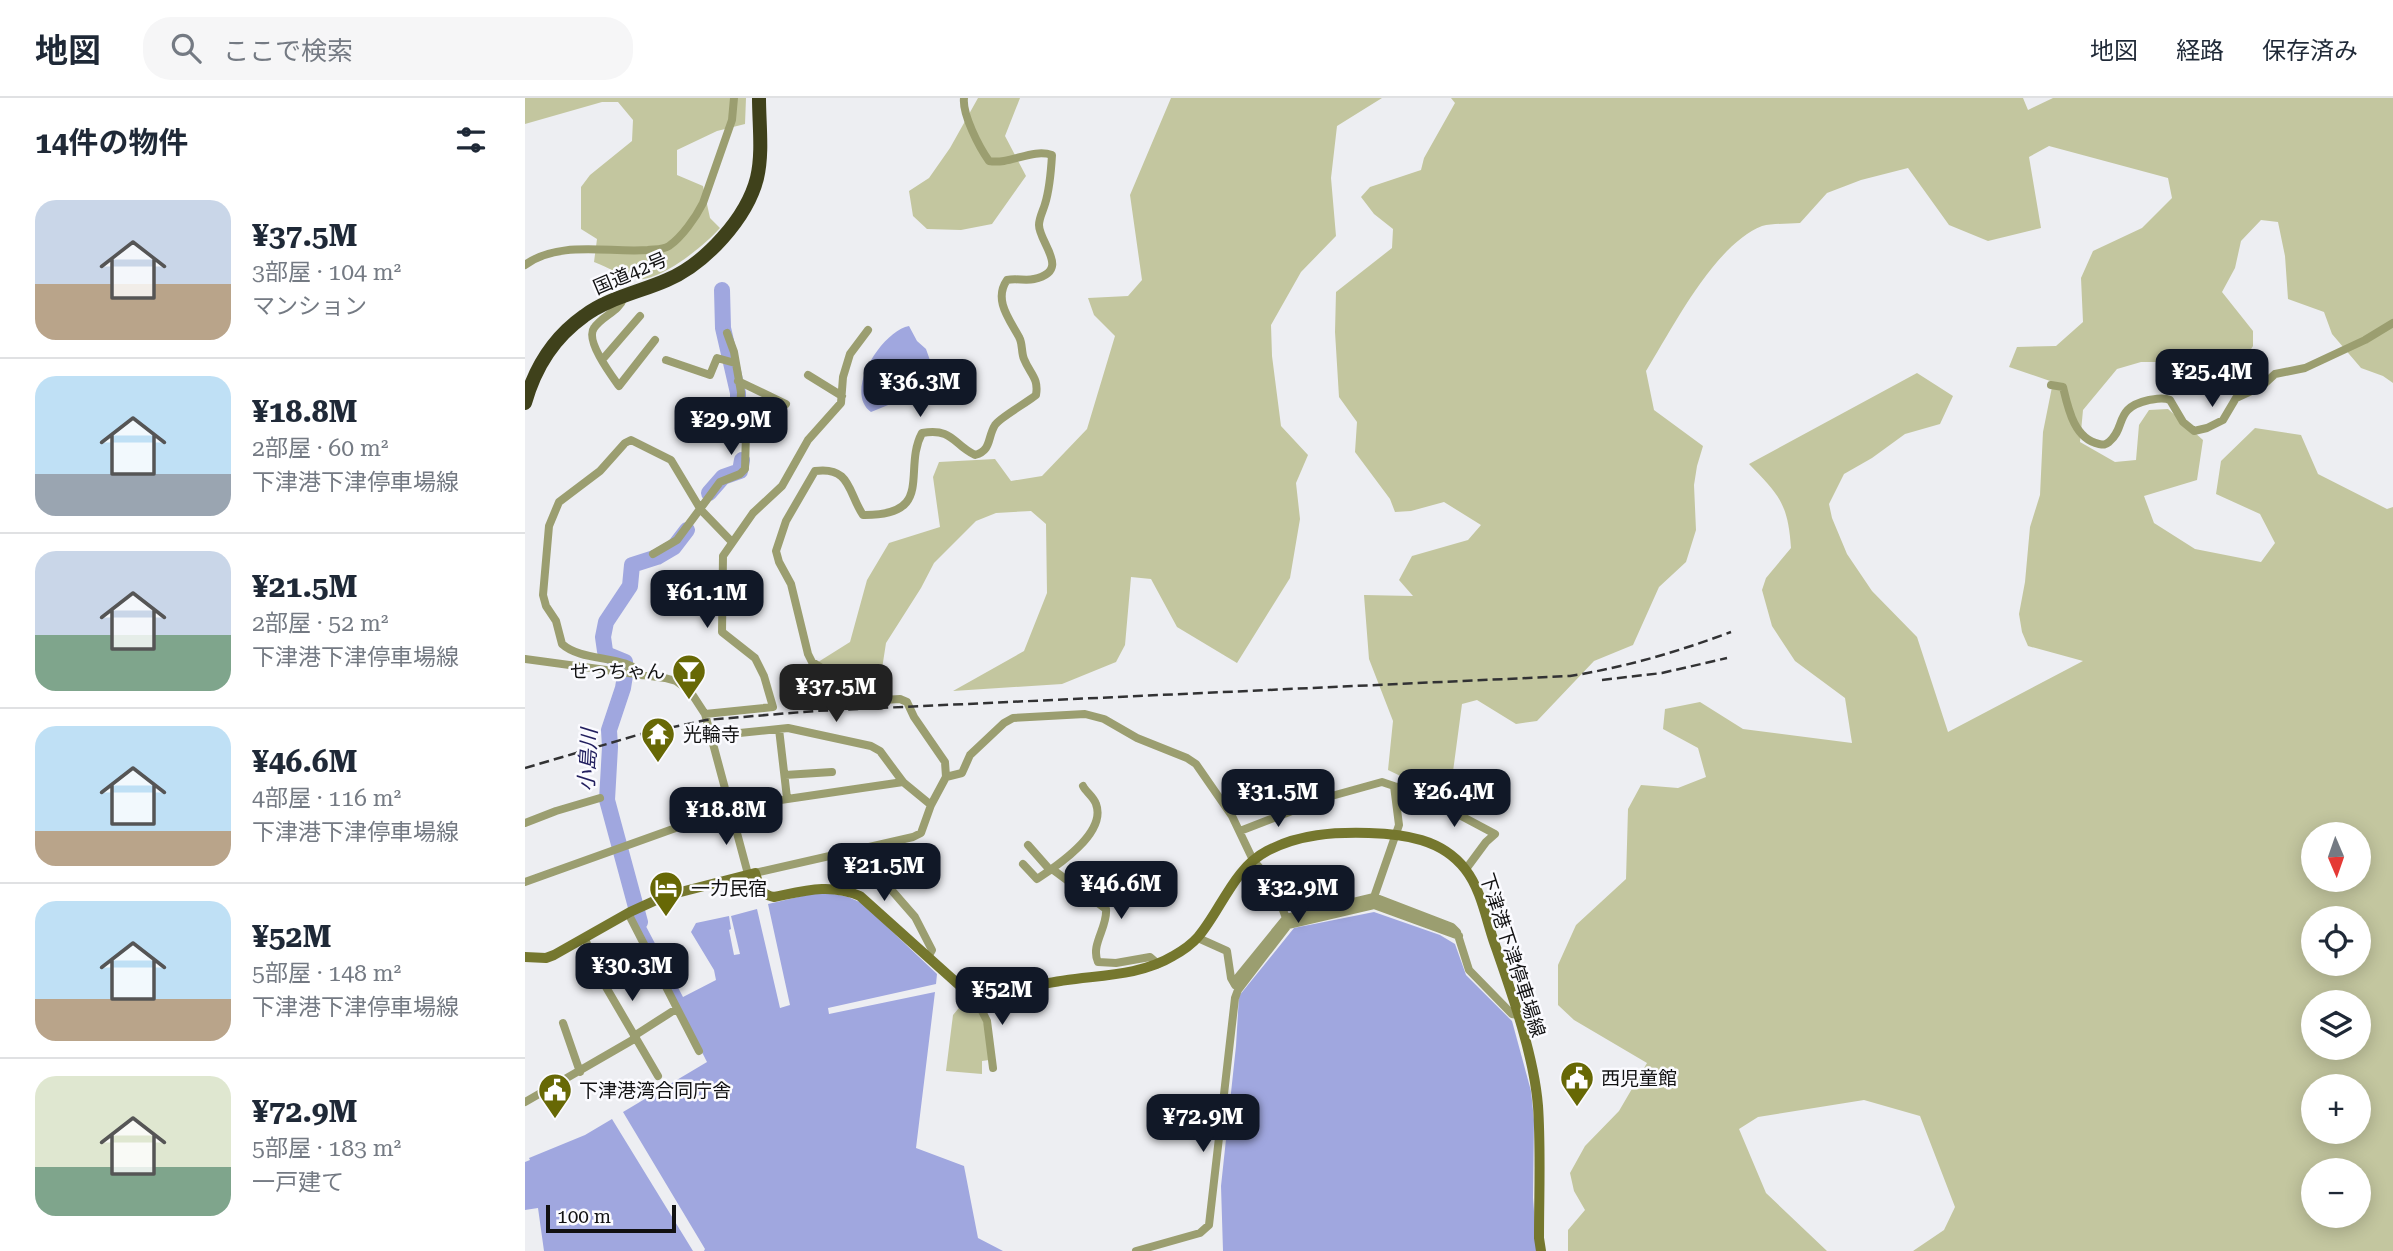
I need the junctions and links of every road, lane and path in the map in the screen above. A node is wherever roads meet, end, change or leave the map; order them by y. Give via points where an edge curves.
1 (734, 98) edge
2 (759, 98) edge
3 (964, 98) edge
4 (525, 265) edge
5 (624, 297) junction
6 (640, 316) dead end
7 (2393, 323) edge
8 (868, 330) dead end
9 (727, 334) dead end
10 (655, 340) dead end
11 (602, 360) junction
12 (666, 360) dead end
13 (735, 363) junction
14 (808, 375) dead end
15 (738, 381) junction
16 (2051, 386) dead end
17 (842, 396) junction
18 (525, 403) edge
19 (786, 404) dead end
20 (701, 510) junction
21 (731, 541) junction
22 (653, 554) dead end
23 (525, 659) edge
24 (642, 675) junction
25 (705, 714) junction
26 (779, 729) junction
27 (710, 736) junction
28 (832, 772) dead end
29 (785, 775) junction
30 (946, 777) junction
31 (903, 782) junction
32 (1083, 786) dead end
33 (1394, 786) junction
34 (600, 798) dead end
35 (787, 799) junction
36 (931, 805) junction
37 (731, 812) junction
38 (525, 823) edge
39 (1240, 831) junction
40 (1395, 834) junction
41 (1028, 845) dead end
42 (862, 850) junction
43 (1253, 860) junction
44 (1023, 864) dead end
45 (1051, 869) junction
46 (1466, 869) junction
47 (752, 874) junction
48 (525, 882) edge
49 (1374, 897) junction
50 (632, 911) junction
51 (1286, 918) junction
52 (1459, 936) junction
53 (585, 938) junction
54 (1198, 938) junction
55 (525, 957) edge
56 (928, 957) junction
57 (1157, 964) junction
58 (1236, 986) junction
59 (975, 997) junction
60 (675, 1009) junction
61 (1518, 1015) junction
62 (563, 1023) dead end
63 (635, 1037) junction
64 (699, 1051) dead end
65 (993, 1068) dead end
66 (580, 1072) junction
67 (658, 1076) dead end
68 (525, 1102) edge
69 (1136, 1251) edge
70 (1541, 1251) edge

1 - 4 street via 732,120 703,204 670,245 636,251 556,251
2 - 5 highway, 国道42号 via 758,176 739,218 681,273
3 - 30 street via 963,106 989,161 1052,155 1039,225 1053,263 1044,276 1007,280 1002,288 1003,308 1021,339 1023,357 1038,385 1036,395 999,420 989,445 975,455 952,436 922,433 914,488 901,507 863,515 845,478 815,471 786,521 776,551 791,584 812,662 831,674 840,699 846,702 907,702 945,762
5 - 11 street via 620,306 594,326 592,340
5 - 18 highway, 国道42号 via 594,310 563,334 537,368
6 - 11 street
7 - 16 street via 2305,368 2275,374 2236,398 2223,420 2194,431 2170,400 2157,399 2127,410 2111,441 2096,443 2079,431 2063,387
8 - 17 street via 850,354
9 - 13 street
10 - 11 street via 619,386
12 - 13 street via 710,375 716,358
13 - 15 street
14 - 17 street
15 - 19 street
15 - 20 street via 746,432 745,469 720,482
17 - 21 street via 839,407 808,440 782,486
20 - 21 street
20 - 22 street via 677,540
20 - 24 street via 671,460 631,440 563,498 551,519 543,595 562,644 576,653 634,667
21 - 25 street via 722,560 722,632 755,659 773,707
23 - 24 street
24 - 25 street via 684,686
25 - 27 street
26 - 27 street
26 - 29 street
26 - 31 street via 871,746
27 - 37 street
28 - 29 street
29 - 35 street
30 - 36 street
30 - 39 street via 962,773 970,755 1013,718 1086,714 1196,764
31 - 35 street
31 - 36 street
32 - 45 street via 1096,803 1094,824 1076,851
33 - 39 street via 1382,782 1328,797
33 - 40 street via 1399,825
33 - 46 street via 1420,794 1495,834
34 - 38 street
35 - 37 street
36 - 42 street via 921,833
37 - 47 street
37 - 48 street
39 - 43 street
40 - 43 main road, 下津港下津停車場線 via 1317,834 1287,842
40 - 46 main road, 下津港下津停車場線 via 1429,842
40 - 49 street
41 - 45 street
42 - 47 street
42 - 56 street via 915,917 932,950
43 - 51 street via 1273,883
43 - 54 main road, 下津港下津停車場線
44 - 45 street via 1035,880
45 - 57 street via 1106,909 1096,951 1098,962 1150,957
46 - 61 main road, 下津港下津停車場線
47 - 50 main road via 675,893
47 - 56 main road via 768,896 824,887 860,896
49 - 51 street
49 - 52 street via 1452,927
50 - 53 main road
50 - 60 street
51 - 58 street
52 - 58 street via 1374,905 1288,925
52 - 61 street via 1469,970
53 - 55 main road via 550,957
53 - 63 street via 596,970
54 - 57 main road, 下津港下津停車場線
54 - 58 street via 1227,951
56 - 59 main road
57 - 59 main road, 下津港下津停車場線
58 - 69 street via 1209,1225 1200,1233
59 - 65 street via 987,1021
60 - 63 street
60 - 64 street
61 - 70 main road, 下津港下津停車場線 via 1538,1105
62 - 66 street
63 - 66 street
63 - 67 street
66 - 68 street

